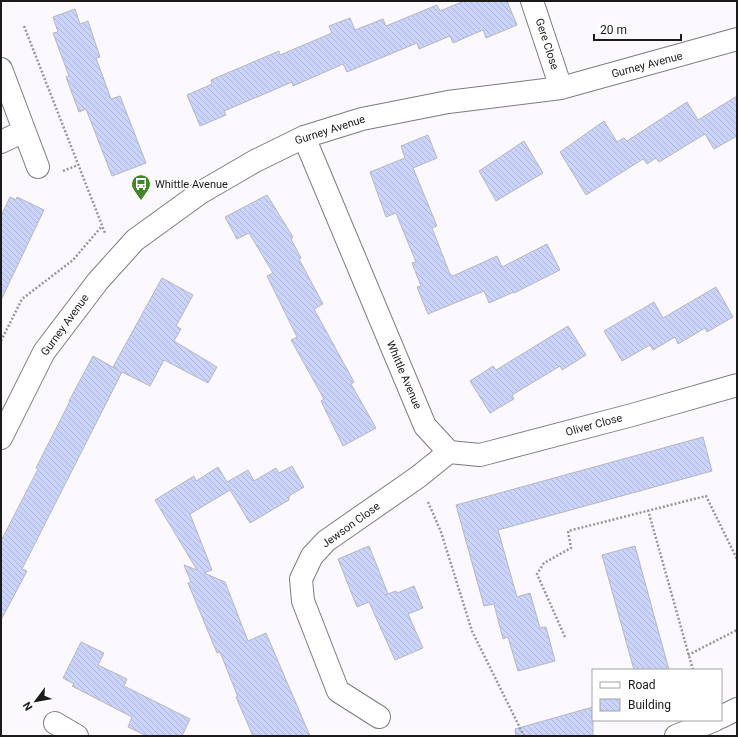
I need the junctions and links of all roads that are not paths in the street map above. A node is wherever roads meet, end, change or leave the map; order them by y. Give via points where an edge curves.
1 (532, 1) edge
2 (737, 39) edge
3 (1, 69) edge
4 (561, 88) junction
5 (24, 131) junction
6 (304, 137) junction
7 (1, 142) edge
8 (38, 167) dead end
9 (737, 384) edge
10 (1, 438) edge
11 (449, 452) junction
12 (737, 709) edge
13 (722, 716) edge
14 (379, 717) dead end
15 (713, 721) edge
16 (55, 723) dead end
17 (76, 736) edge
18 (676, 736) edge

1 - 4 street, Gere Close
2 - 4 street, Gurney Avenue
3 - 5 street
4 - 6 street, Gurney Avenue via 448,102 362,119
5 - 7 street
5 - 8 street
6 - 10 street, Gurney Avenue via 254,161 200,193 136,240 98,281 44,352
6 - 11 street, Whittle Avenue via 425,426
9 - 11 street, Oliver Close via 480,455
11 - 14 street, Jewson Close via 418,477 326,540 312,556 301,579 303,600 338,691
12 - 13 street
15 - 18 street
16 - 17 street

